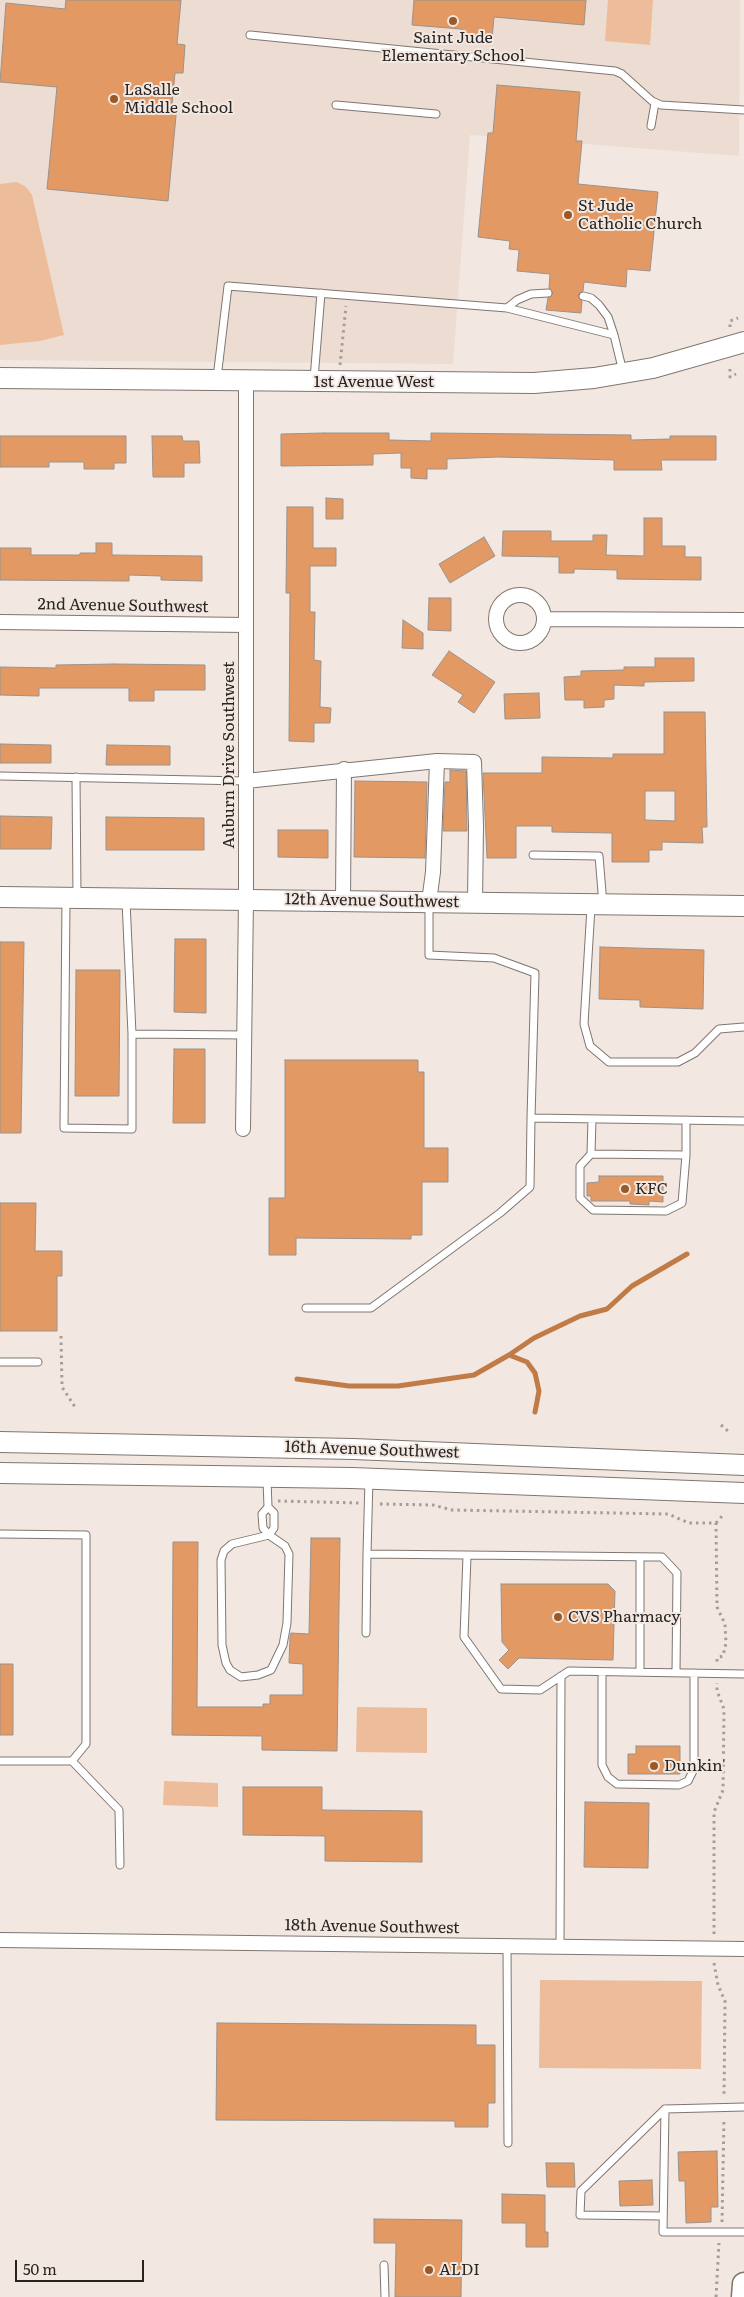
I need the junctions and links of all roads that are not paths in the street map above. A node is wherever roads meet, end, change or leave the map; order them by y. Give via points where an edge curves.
1 (250, 35) dead end
2 (655, 103) junction
3 (336, 105) dead end
4 (744, 110) edge
5 (436, 114) dead end
6 (651, 126) dead end
7 (321, 293) junction
8 (548, 293) dead end
9 (583, 296) dead end
10 (507, 308) junction
11 (614, 335) junction
12 (744, 342) edge
13 (624, 373) junction
14 (0, 378) edge
15 (217, 381) junction
16 (246, 381) junction
17 (314, 381) junction
18 (544, 619) dead end
19 (744, 620) edge
20 (0, 622) edge
21 (246, 625) junction
22 (437, 760) junction
23 (344, 769) junction
24 (0, 776) edge
25 (76, 777) junction
26 (246, 781) junction
27 (533, 855) dead end
28 (0, 897) edge
29 (72, 898) junction
30 (126, 898) junction
31 (246, 900) junction
32 (343, 901) junction
33 (429, 902) junction
34 (474, 902) junction
35 (597, 904) junction
36 (744, 906) edge
37 (744, 1027) edge
38 (132, 1034) junction
39 (245, 1035) junction
40 (531, 1118) junction
41 (592, 1119) junction
42 (686, 1120) junction
43 (744, 1121) edge
44 (243, 1129) dead end
45 (591, 1154) junction
46 (686, 1155) junction
47 (306, 1308) dead end
48 (0, 1362) edge
49 (38, 1362) dead end
50 (0, 1442) edge
51 (744, 1465) edge
52 (0, 1473) edge
53 (267, 1477) junction
54 (369, 1479) junction
55 (744, 1493) edge
56 (267, 1504) junction
57 (0, 1534) edge
58 (269, 1535) junction
59 (367, 1554) junction
60 (467, 1556) junction
61 (640, 1557) junction
62 (366, 1633) dead end
63 (602, 1672) junction
64 (640, 1672) junction
65 (676, 1673) junction
66 (694, 1673) junction
67 (744, 1674) edge
68 (561, 1676) junction
69 (0, 1761) edge
70 (72, 1761) junction
71 (120, 1865) dead end
72 (0, 1940) edge
73 (506, 1946) junction
74 (560, 1947) junction
75 (744, 1949) edge
76 (744, 2107) edge
77 (665, 2109) junction
78 (508, 2143) dead end
79 (664, 2216) junction
80 (744, 2232) edge
81 (384, 2265) dead end
82 (744, 2284) edge
83 (385, 2297) edge
84 (743, 2297) edge

1 - 2 lane via 615,71
2 - 4 lane
2 - 6 lane
3 - 5 lane
7 - 10 lane
7 - 15 lane via 228,286
7 - 17 lane
8 - 10 lane via 531,294
9 - 11 lane via 599,305 608,317
10 - 11 lane
11 - 13 lane
12 - 13 street, 1st Avenue West
13 - 17 street, 1st Avenue West via 534,383
14 - 15 street, 1st Avenue West
15 - 16 street, 1st Avenue West
16 - 17 street, 1st Avenue West
16 - 21 street, Auburn Drive Southwest
18 - 19 street
20 - 21 street, 2nd Avenue Southwest
21 - 26 street, Auburn Drive Southwest
22 - 23 street
22 - 33 street
22 - 34 street via 474,762
23 - 26 street
23 - 32 street
24 - 25 lane
25 - 26 lane
25 - 29 lane
26 - 31 street, Auburn Drive Southwest
27 - 35 lane via 599,856
28 - 29 street, 12th Avenue Southwest
29 - 30 street, 12th Avenue Southwest
29 - 38 lane via 64,1128 132,1129
30 - 31 street, 12th Avenue Southwest
30 - 38 lane
31 - 32 street, 12th Avenue Southwest
31 - 39 street, Auburn Drive Southwest
32 - 33 street, 12th Avenue Southwest
33 - 34 street, 12th Avenue Southwest
33 - 40 lane via 429,955 494,958 535,973
34 - 35 street, 12th Avenue Southwest
35 - 36 street, 12th Avenue Southwest
35 - 37 lane via 584,1024 590,1046 609,1062 678,1062 695,1053 719,1029
38 - 39 lane
39 - 44 street, Auburn Drive Southwest
40 - 41 lane
40 - 47 lane via 530,1187 500,1213 371,1308
41 - 42 lane
41 - 45 lane
42 - 43 lane
42 - 46 lane
45 - 46 lane
45 - 46 lane via 580,1166 580,1198 593,1210 666,1211 682,1203
48 - 49 lane
50 - 51 street, 16th Avenue Southwest via 353,1449
52 - 53 street, 16th Avenue Southwest
53 - 54 street, 16th Avenue Southwest
53 - 56 lane
54 - 55 street, 16th Avenue Southwest
54 - 59 lane
56 - 58 lane via 262,1521
56 - 58 lane via 274,1513 274,1528
57 - 70 lane via 86,1535 86,1744
58 - 58 lane via 285,1546 289,1554 287,1623 283,1645 271,1670 241,1677 230,1670 222,1645 221,1560 224,1551 232,1544
59 - 60 lane
59 - 62 lane
60 - 61 lane
60 - 68 lane via 464,1637 501,1689 540,1690
61 - 64 lane
61 - 65 lane via 662,1557 677,1573
63 - 64 lane
63 - 66 lane via 602,1765 608,1777 617,1784 679,1785 688,1781 694,1769
63 - 68 lane via 569,1671
64 - 65 lane
65 - 66 lane
66 - 67 lane
68 - 74 lane
69 - 70 lane
70 - 71 lane via 119,1810
72 - 73 street, 18th Avenue Southwest
73 - 74 street, 18th Avenue Southwest
73 - 78 lane
74 - 75 street, 18th Avenue Southwest
76 - 77 lane
77 - 79 lane
77 - 79 lane via 580,2191 580,2216
79 - 80 lane via 663,2232
81 - 83 lane
82 - 84 main road

